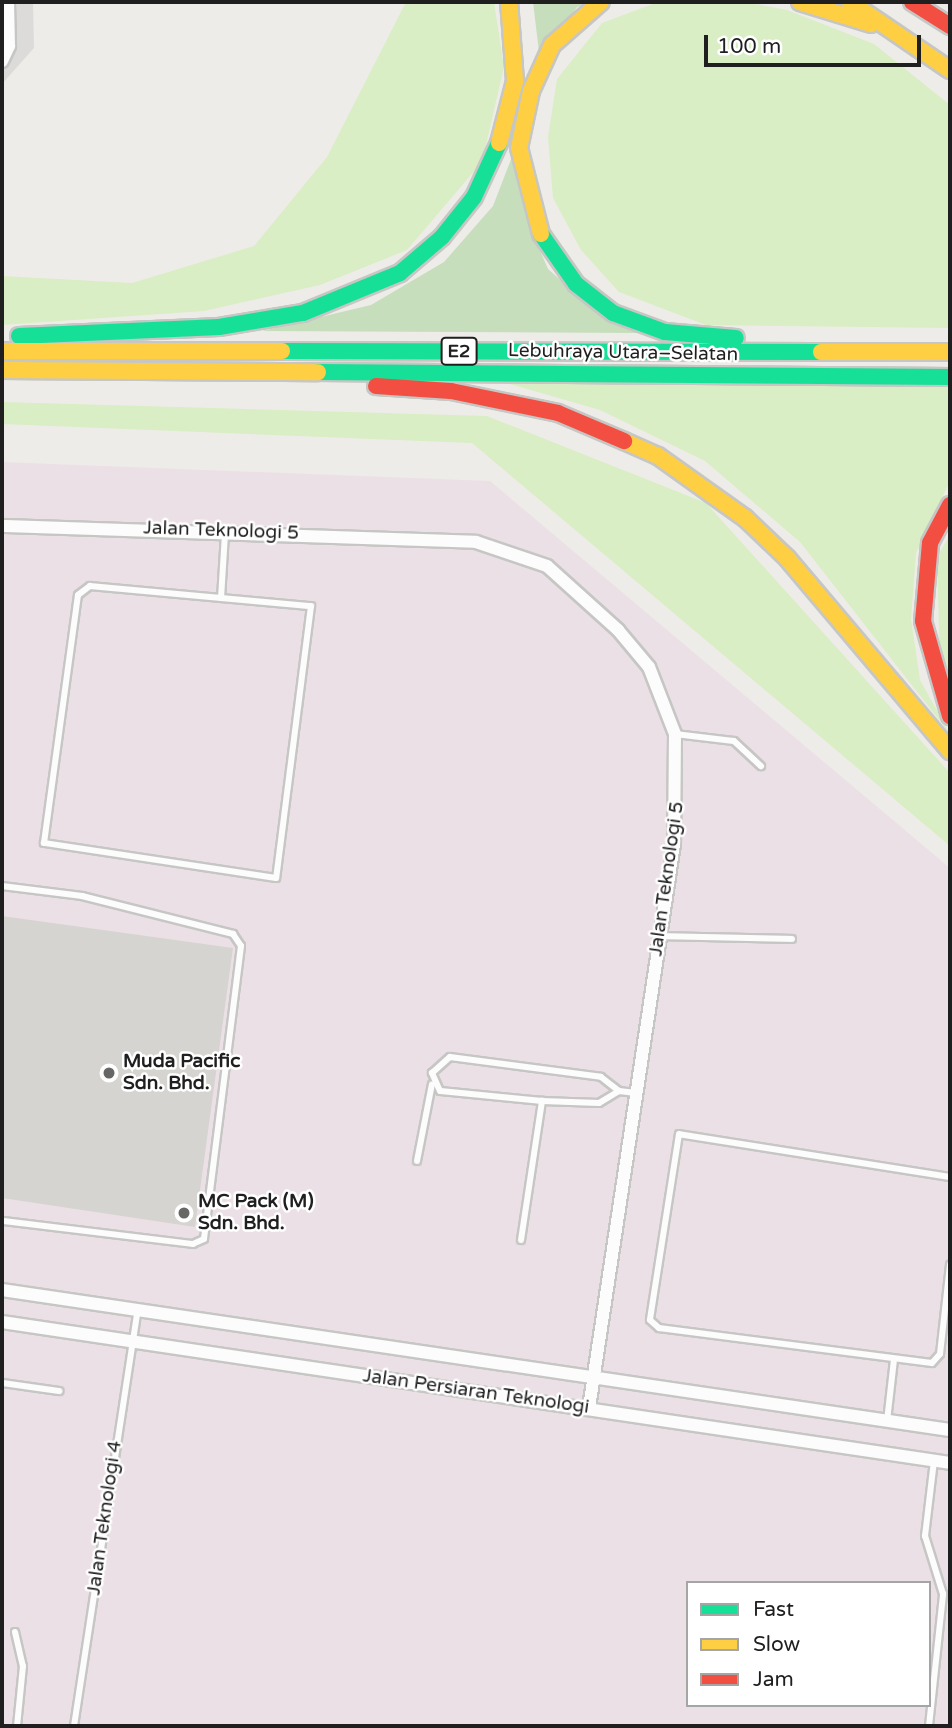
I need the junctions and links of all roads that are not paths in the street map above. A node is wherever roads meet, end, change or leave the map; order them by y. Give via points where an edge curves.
1 (8, 2) edge
2 (509, 2) edge
3 (601, 2) edge
4 (800, 2) edge
5 (850, 2) edge
6 (912, 2) edge
7 (950, 26) edge
8 (891, 28) junction
9 (2, 61) edge
10 (950, 70) edge
11 (2, 337) edge
12 (2, 351) edge
13 (917, 351) junction
14 (950, 352) edge
15 (2, 370) edge
16 (242, 371) junction
17 (950, 377) edge
18 (950, 505) edge
19 (2, 526) edge
20 (225, 531) junction
21 (221, 598) junction
22 (950, 716) edge
23 (675, 734) junction
24 (950, 751) edge
25 (761, 766) dead end
26 (2, 886) edge
27 (660, 936) junction
28 (792, 940) dead end
29 (432, 1084) junction
30 (619, 1091) junction
31 (636, 1093) junction
32 (542, 1101) junction
33 (417, 1161) dead end
34 (950, 1177) edge
35 (2, 1221) edge
36 (521, 1240) dead end
37 (950, 1265) edge
38 (2, 1290) edge
39 (138, 1309) junction
40 (2, 1322) edge
41 (132, 1341) junction
42 (894, 1360) junction
43 (594, 1379) junction
44 (2, 1383) edge
45 (59, 1391) dead end
46 (589, 1408) junction
47 (887, 1421) junction
48 (950, 1430) edge
49 (934, 1461) junction
50 (950, 1463) edge
51 (15, 1633) dead end
52 (18, 1726) edge
53 (75, 1726) edge
54 (929, 1726) edge

1 - 9 street via 9,46
2 - 11 highway via 515,81 498,152 474,197 442,237 400,273 303,313 219,327
3 - 13 highway via 552,46 531,91 519,148 535,225 576,285 613,313 665,332
4 - 8 highway
5 - 8 highway
6 - 7 highway
8 - 10 highway
12 - 13 highway, Lebuhraya Utara–Selatan / E2
13 - 14 highway, Lebuhraya Utara–Selatan / E2
15 - 16 highway, Lebuhraya Utara–Selatan / E2
16 - 17 highway, Lebuhraya Utara–Selatan / E2
16 - 24 highway via 505,401 558,413 658,456 745,518 787,558
18 - 22 highway via 930,543 923,621
19 - 20 street, Jalan Teknologi 5
20 - 21 lane
20 - 23 street, Jalan Teknologi 5 via 476,542 525,554 563,578 636,650 659,685
21 - 21 lane via 303,603 313,610 279,875 268,880 47,845 42,835 79,591 90,586
23 - 25 lane via 734,741
23 - 27 street, Jalan Teknologi 5 via 679,789
26 - 35 lane via 82,895 233,934 241,946 201,1242
27 - 28 lane
27 - 31 street, Jalan Teknologi 5
29 - 30 lane via 438,1063 450,1057 601,1077
29 - 32 lane via 440,1091
29 - 33 lane
30 - 31 lane
30 - 32 lane via 599,1103
31 - 43 street, Jalan Teknologi 5
32 - 36 lane
34 - 42 lane via 687,1132 674,1141 652,1324
37 - 42 lane via 938,1358 928,1363
38 - 39 street, Jalan Persiaran Teknologi
39 - 41 lane, Jalan Teknologi 4
39 - 43 street, Jalan Persiaran Teknologi
40 - 41 street, Jalan Persiaran Teknologi
41 - 46 street, Jalan Persiaran Teknologi
41 - 53 lane, Jalan Teknologi 4
42 - 47 lane
43 - 46 street, Jalan Teknologi 5
43 - 47 street, Jalan Persiaran Teknologi
44 - 45 lane
46 - 49 street, Jalan Persiaran Teknologi
47 - 48 street, Jalan Persiaran Teknologi
49 - 50 street, Jalan Persiaran Teknologi
49 - 54 lane via 925,1536 943,1594
51 - 52 lane via 23,1666

